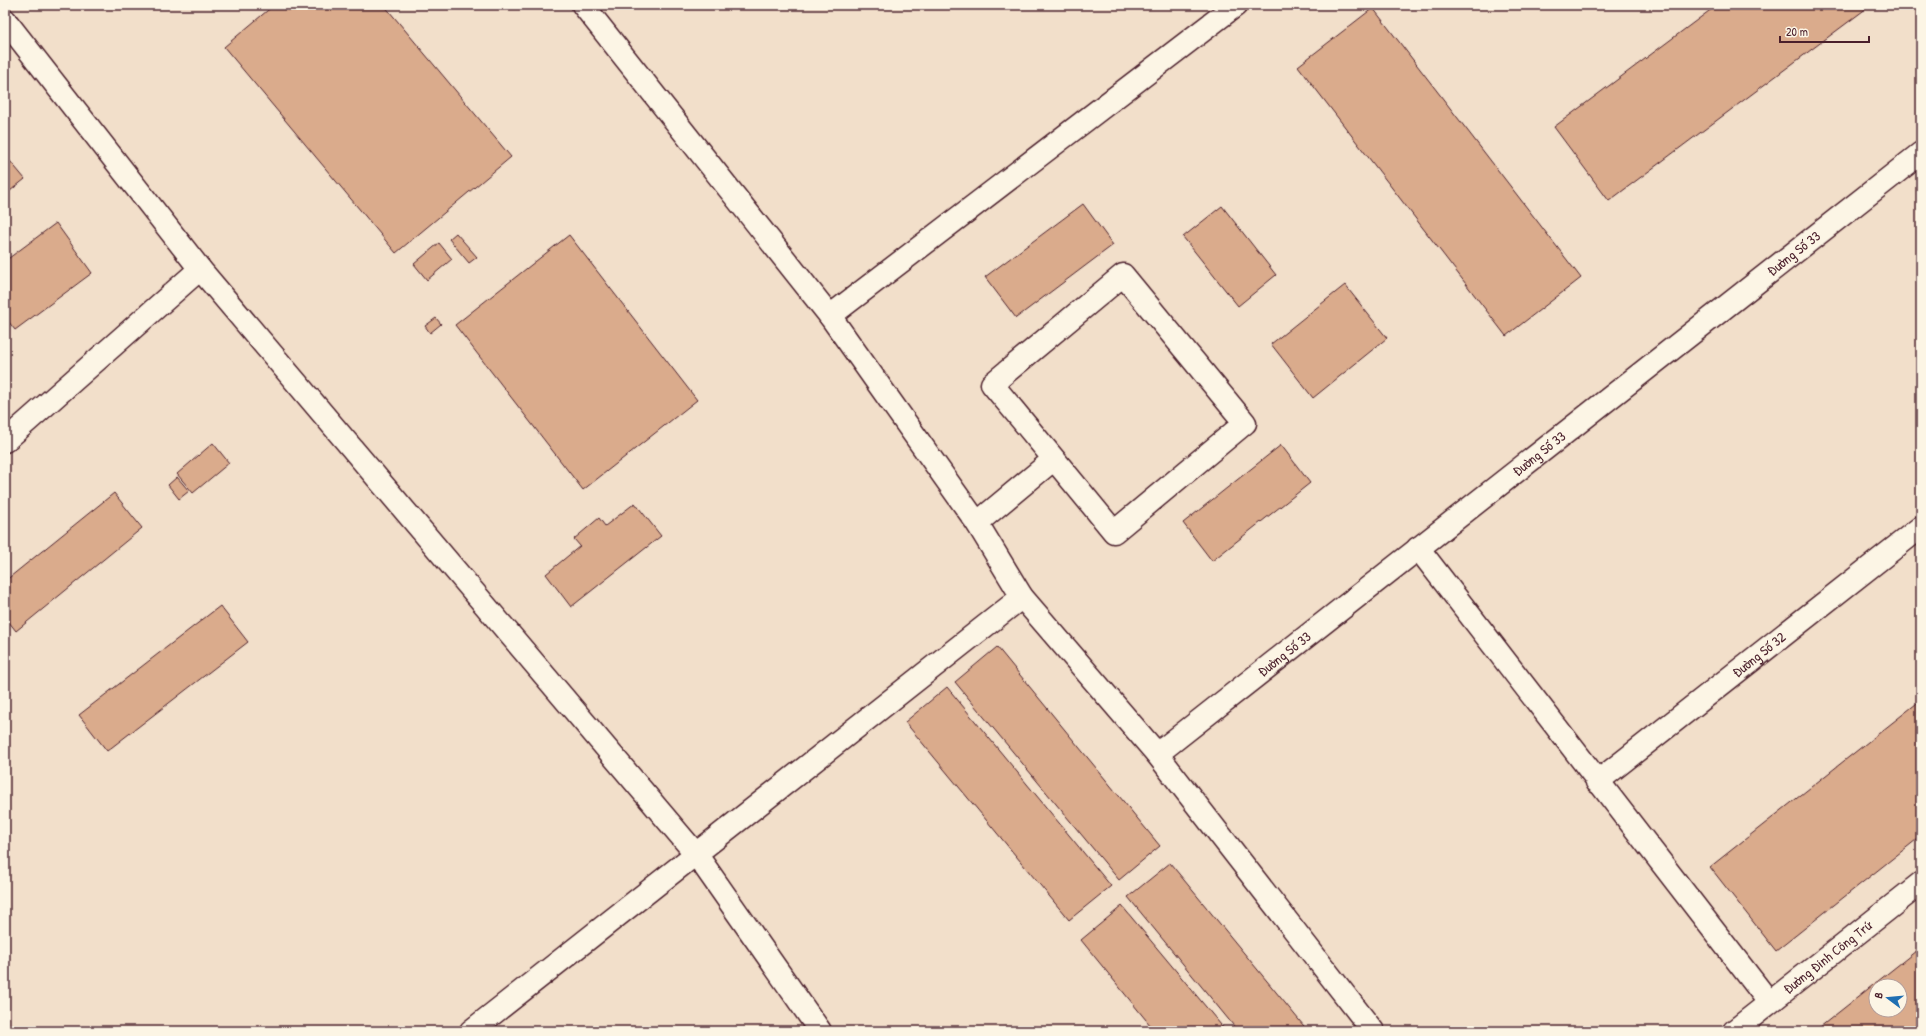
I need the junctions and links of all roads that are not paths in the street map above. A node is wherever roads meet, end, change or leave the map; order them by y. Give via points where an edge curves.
1 (583, 5) edge
2 (1233, 7) edge
3 (5, 20) edge
4 (1921, 153) edge
5 (200, 269) junction
6 (830, 316) junction
7 (5, 441) edge
8 (1054, 459) junction
9 (977, 523) junction
10 (1921, 527) edge
11 (1418, 548) junction
12 (1022, 597) junction
13 (1157, 754) junction
14 (1597, 782) junction
15 (696, 854) junction
16 (1921, 883) edge
17 (1769, 1002) junction
18 (471, 1031) edge
19 (820, 1031) edge
20 (1373, 1031) edge
21 (1734, 1031) edge

1 - 6 street
2 - 6 street
3 - 5 street
4 - 11 street, Đường Số 33
5 - 7 street
5 - 15 street
6 - 9 street
8 - 8 street via 992,384 1123,275 1245,423 1114,532
8 - 9 street
9 - 12 street
10 - 14 street, Đường Số 32
11 - 13 street, Đường Số 33
11 - 14 street
12 - 13 street
12 - 15 street
13 - 20 street
14 - 17 street
15 - 18 street
15 - 19 street
16 - 17 street, Đường Đinh Công Trứ
17 - 21 street, Đường Đinh Công Trứ

